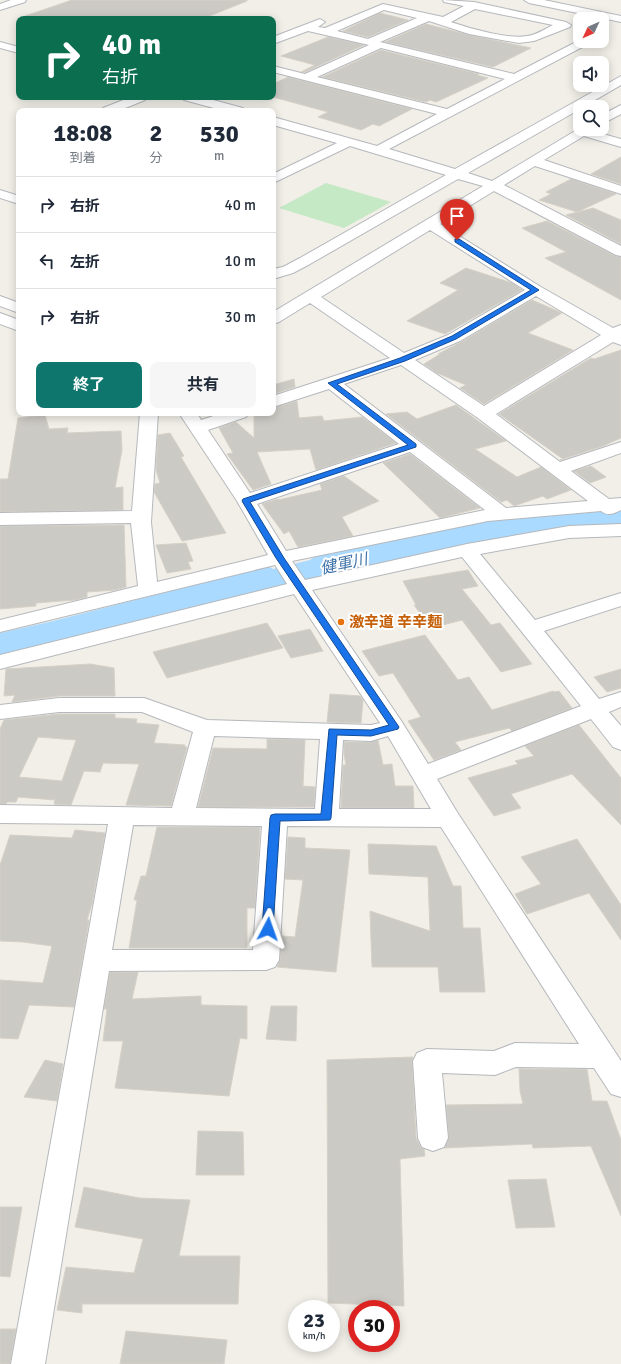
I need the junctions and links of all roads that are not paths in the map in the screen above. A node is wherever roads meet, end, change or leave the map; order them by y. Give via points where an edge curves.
1 (21, 0) edge
2 (409, 0) edge
3 (529, 0) edge
4 (441, 2) edge
5 (474, 6) junction
6 (0, 7) edge
7 (389, 9) junction
8 (414, 14) junction
9 (428, 17) junction
10 (328, 18) dead end
11 (621, 19) edge
12 (444, 21) junction
13 (621, 23) edge
14 (563, 25) junction
15 (307, 27) junction
16 (573, 27) edge
17 (609, 29) edge
18 (325, 32) junction
19 (341, 36) junction
20 (276, 40) edge
21 (0, 45) edge
22 (371, 46) junction
23 (447, 48) dead end
24 (573, 48) edge
25 (16, 49) edge
26 (428, 57) junction
27 (276, 60) edge
28 (276, 70) edge
29 (290, 73) junction
30 (324, 76) junction
31 (515, 78) junction
32 (276, 79) edge
33 (621, 80) edge
34 (133, 100) edge
35 (222, 100) edge
36 (114, 108) edge
37 (234, 108) edge
38 (621, 109) edge
39 (448, 113) junction
40 (609, 116) edge
41 (276, 122) edge
42 (574, 136) edge
43 (601, 136) edge
44 (348, 142) junction
45 (621, 143) edge
46 (378, 150) junction
47 (533, 161) junction
48 (458, 173) junction
49 (276, 178) edge
50 (494, 185) junction
51 (621, 190) edge
52 (0, 194) edge
53 (16, 199) edge
54 (431, 224) junction
55 (621, 252) edge
56 (276, 273) edge
57 (536, 290) junction
58 (309, 296) junction
59 (0, 301) edge
60 (16, 307) edge
61 (276, 316) edge
62 (618, 335) edge
63 (403, 360) junction
64 (332, 383) junction
65 (276, 401) edge
66 (484, 414) junction
67 (149, 416) edge
68 (220, 416) edge
69 (193, 420) edge
70 (413, 445) junction
71 (621, 447) edge
72 (558, 469) junction
73 (246, 501) junction
74 (613, 504) edge
75 (502, 514) junction
76 (142, 517) junction
77 (621, 517) edge
78 (0, 519) edge
79 (621, 530) edge
80 (467, 550) junction
81 (280, 558) junction
82 (300, 587) junction
83 (148, 589) junction
84 (621, 599) edge
85 (0, 626) edge
86 (531, 628) junction
87 (0, 662) edge
88 (621, 699) edge
89 (596, 708) junction
90 (0, 712) edge
91 (394, 727) junction
92 (205, 728) junction
93 (332, 732) junction
94 (621, 742) edge
95 (423, 775) junction
96 (0, 814) edge
97 (122, 816) junction
98 (182, 818) junction
99 (275, 818) junction
100 (326, 818) junction
101 (448, 818) junction
102 (97, 961) junction
103 (602, 1056) junction
104 (621, 1085) edge
105 (433, 1138) dead end
106 (28, 1364) edge

1 - 6 street
2 - 7 street
3 - 11 street
4 - 5 street
4 - 8 street
5 - 12 street
5 - 14 street
7 - 8 street
7 - 18 street via 383,7
8 - 9 street
9 - 12 street
9 - 22 street
10 - 15 street
12 - 14 street via 450,25 513,40 532,39
13 - 17 street
14 - 16 street
15 - 18 street
15 - 20 street
18 - 19 street
19 - 22 street
19 - 22 street via 326,42
21 - 25 street
22 - 26 street
22 - 30 street
23 - 26 street
24 - 31 street
26 - 31 street
27 - 30 street
28 - 29 street
29 - 30 street via 307,77
29 - 32 street
30 - 39 street via 342,93 359,98 392,99
31 - 39 street
33 - 48 street
34 - 36 street
35 - 37 street
38 - 40 street
39 - 46 street
41 - 44 street
42 - 47 street
43 - 45 street
44 - 46 street
44 - 49 street
46 - 48 street
47 - 50 street
47 - 51 street
48 - 50 street
48 - 56 street via 304,262
50 - 54 street
50 - 55 street
52 - 53 street
54 - 57 street
54 - 58 street
57 - 62 street
57 - 63 street via 454,338
58 - 61 street
58 - 63 street
59 - 60 street
62 - 66 street
63 - 64 street
63 - 66 street
64 - 65 street
64 - 70 street
66 - 72 street
67 - 76 street
68 - 69 street
69 - 73 street
70 - 73 street
70 - 75 street
71 - 72 street
72 - 74 street
73 - 81 street
74 - 75 street
74 - 77 street
75 - 81 street
76 - 78 street
76 - 83 street
79 - 80 street via 569,532
80 - 82 street
80 - 86 street
81 - 82 street
81 - 83 street
82 - 87 street via 61,649
82 - 91 street
83 - 85 street
84 - 86 street
86 - 89 street
88 - 89 street
89 - 94 street
89 - 95 street
90 - 92 street via 59,705 144,705
91 - 93 street via 371,733
91 - 95 street
92 - 93 street
92 - 98 street
93 - 100 street
95 - 101 street
96 - 97 street
97 - 98 street
97 - 102 street
98 - 99 street
99 - 100 street
99 - 102 street via 266,960
100 - 101 street
101 - 103 street
102 - 106 street
103 - 104 street
103 - 105 street via 515,1055 496,1063 427,1061

